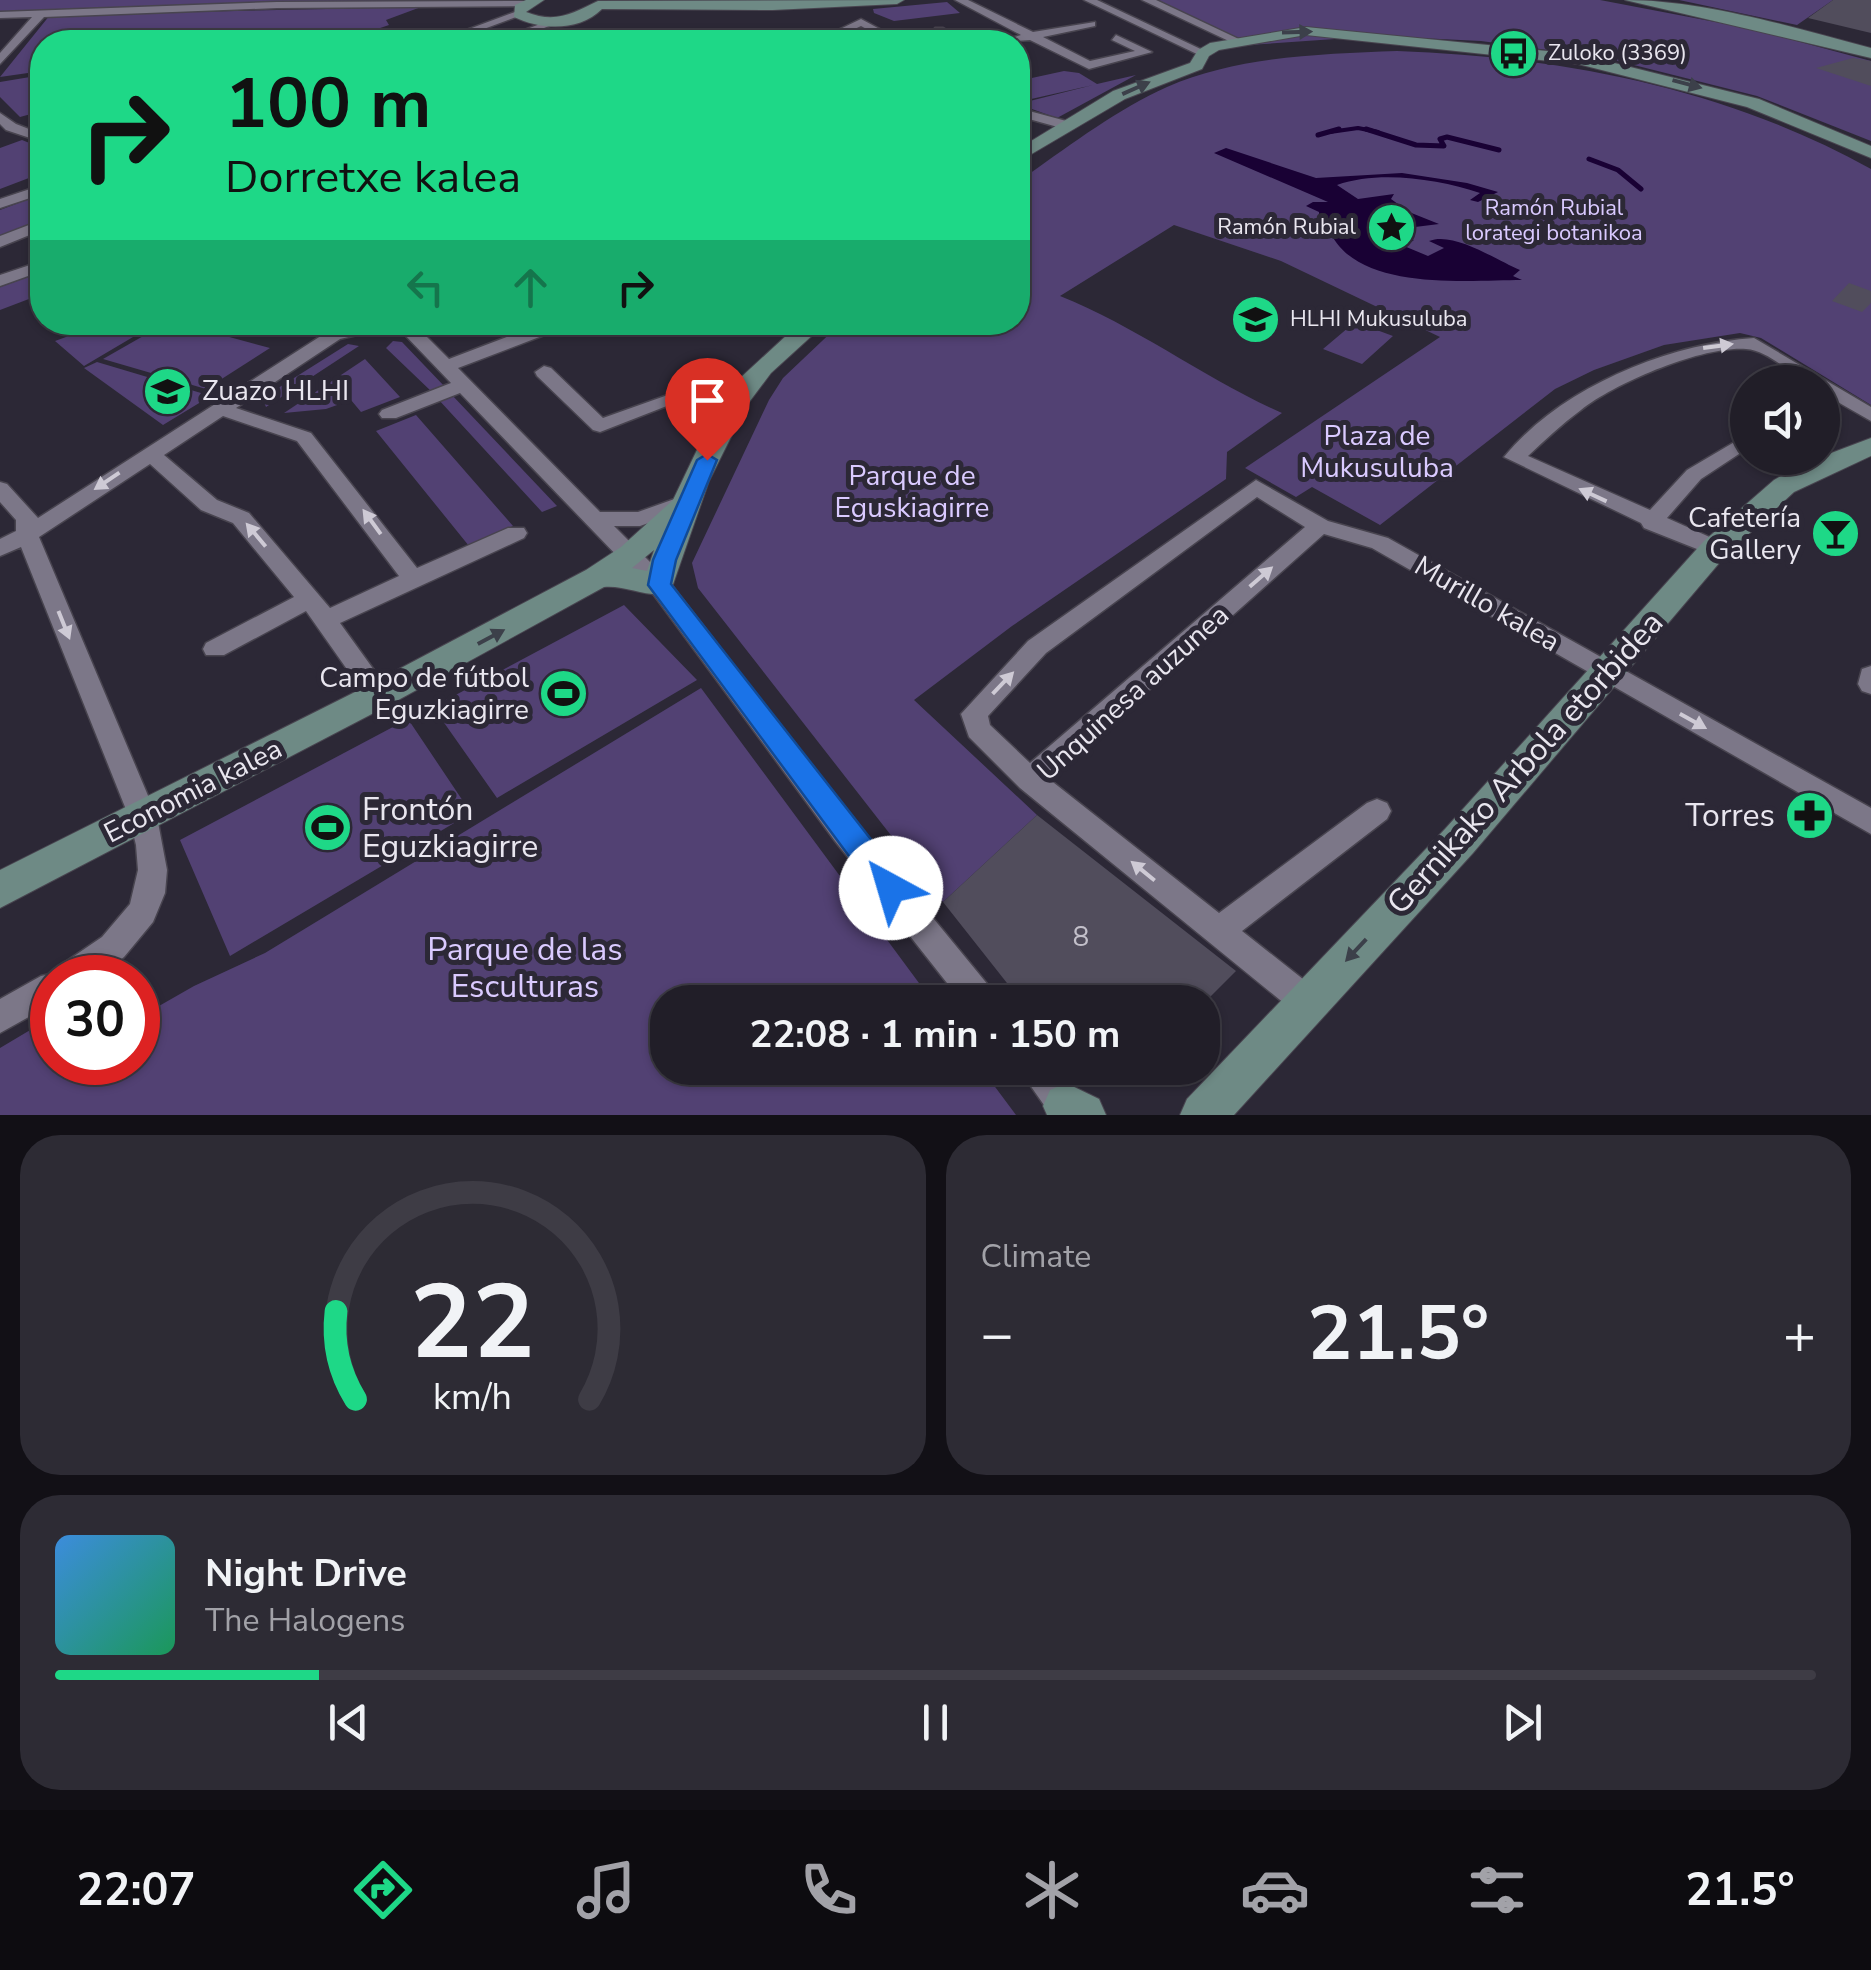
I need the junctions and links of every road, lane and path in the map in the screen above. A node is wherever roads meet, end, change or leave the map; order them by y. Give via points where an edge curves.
1 (898, 0) edge
2 (960, 0) edge
3 (1089, 0) edge
4 (1147, 0) edge
5 (1632, 0) edge
6 (596, 2) edge
7 (876, 2) edge
8 (831, 4) junction
9 (527, 6) edge
10 (42, 12) junction
11 (0, 15) edge
12 (861, 15) junction
13 (557, 21) junction
14 (1091, 24) dead end
15 (486, 26) junction
16 (474, 30) edge
17 (519, 30) edge
18 (531, 30) edge
19 (838, 30) edge
20 (882, 30) edge
21 (1020, 30) edge
22 (1032, 36) joint
23 (1116, 38) dead end
24 (1237, 41) junction
25 (1203, 53) junction
26 (1871, 53) edge
27 (0, 60) edge
28 (1030, 115) edge
29 (0, 117) edge
30 (1065, 125) junction
31 (30, 133) edge
32 (30, 138) edge
33 (10, 142) dead end
34 (1030, 149) edge
35 (1871, 153) edge
36 (30, 193) edge
37 (0, 204) edge
38 (30, 230) edge
39 (0, 242) edge
40 (30, 270) edge
41 (0, 281) edge
42 (336, 335) edge
43 (415, 335) edge
44 (530, 335) edge
45 (801, 335) edge
46 (1790, 365) edge
47 (447, 366) junction
48 (544, 372) dead end
49 (465, 384) junction
50 (686, 394) dead end
51 (1840, 396) edge
52 (220, 410) junction
53 (1840, 411) edge
54 (1866, 412) edge
55 (389, 414) dead end
56 (1871, 446) edge
57 (1730, 449) edge
58 (148, 453) junction
59 (0, 490) edge
60 (690, 497) junction
61 (596, 519) junction
62 (1652, 523) junction
63 (1320, 526) junction
64 (516, 533) dead end
65 (27, 535) junction
66 (0, 548) edge
67 (1715, 548) junction
68 (632, 554) junction
69 (598, 577) junction
70 (413, 579) junction
71 (660, 585) junction
72 (309, 600) junction
73 (325, 620) junction
74 (214, 649) dead end
75 (1608, 673) junction
76 (1871, 676) edge
77 (1871, 684) edge
78 (379, 696) junction
79 (1030, 780) junction
80 (1377, 811) dead end
81 (143, 816) junction
82 (1871, 822) edge
83 (0, 890) edge
84 (1220, 931) junction
85 (102, 955) edge
86 (968, 985) edge
87 (30, 1000) edge
88 (1308, 1002) junction
89 (0, 1017) edge
90 (1049, 1085) edge
91 (1072, 1113) edge
92 (1203, 1115) edge

1 - 7 street
2 - 21 street
3 - 25 street
4 - 24 street
5 - 26 street
6 - 8 street
6 - 13 street via 583,17
7 - 8 street
7 - 12 street
8 - 12 street
9 - 10 street
9 - 13 street via 532,20
9 - 15 street
10 - 11 street
10 - 27 street
12 - 19 street
12 - 20 street
13 - 18 street
14 - 22 street
15 - 16 street
15 - 17 street
22 - 23 street via 1089,65 1146,52
24 - 25 street
24 -> 35 street via 1306,31 1578,59 1753,103
30 -> 25 street via 1147,82 1196,66
28 - 30 street
29 - 31 street
30 - 34 street
32 - 33 street
36 - 37 street
38 - 39 street
40 - 41 street
42 - 52 street
43 - 47 street
44 - 47 street
45 - 60 street via 749,382
62 -> 46 street via 1514,458 1577,402 1652,365 1712,346 1754,343
47 - 49 street
48 - 50 street via 600,426
49 - 55 street
49 - 61 street
51 - 54 street
52 - 58 street
70 -> 52 street via 304,437
53 - 54 street
56 - 67 street, Gernikako Arbola etorbidea via 1784,486
57 - 62 street via 1668,497
58 -> 65 street
72 -> 58 street via 241,518 209,505
59 - 65 street via 27,518
60 - 61 street via 652,517
60 - 68 street, Economia kalea
60 - 71 street
61 - 68 street
62 - 67 street
63 - 75 street, Murillo kalea via 1380,543
79 -> 63 street, Unquinesa auzunea
79 -> 63 street, Murillo kalea via 978,730 974,714 1037,647 1256,487
64 - 70 street
65 - 66 street
65 -> 81 street
67 - 75 street, Gernikako Arbola etorbidea
68 - 69 street, Economia kalea
68 - 71 street
69 - 71 street
78 -> 69 street, Economia kalea
70 - 73 street
71 - 86 street
72 - 73 street
72 - 74 street
73 - 78 street
75 -> 82 street, Murillo kalea
75 -> 88 street, Gernikako Arbola etorbidea
76 - 77 street
78 - 81 street, Economia kalea
84 -> 79 street, Unquinesa auzunea
80 - 84 street
81 - 83 street, Economia kalea
81 - 85 street via 156,864 145,907
84 - 88 street, Unquinesa auzunea
87 - 89 street
88 - 92 street, Gernikako Arbola etorbidea
90 - 91 street

